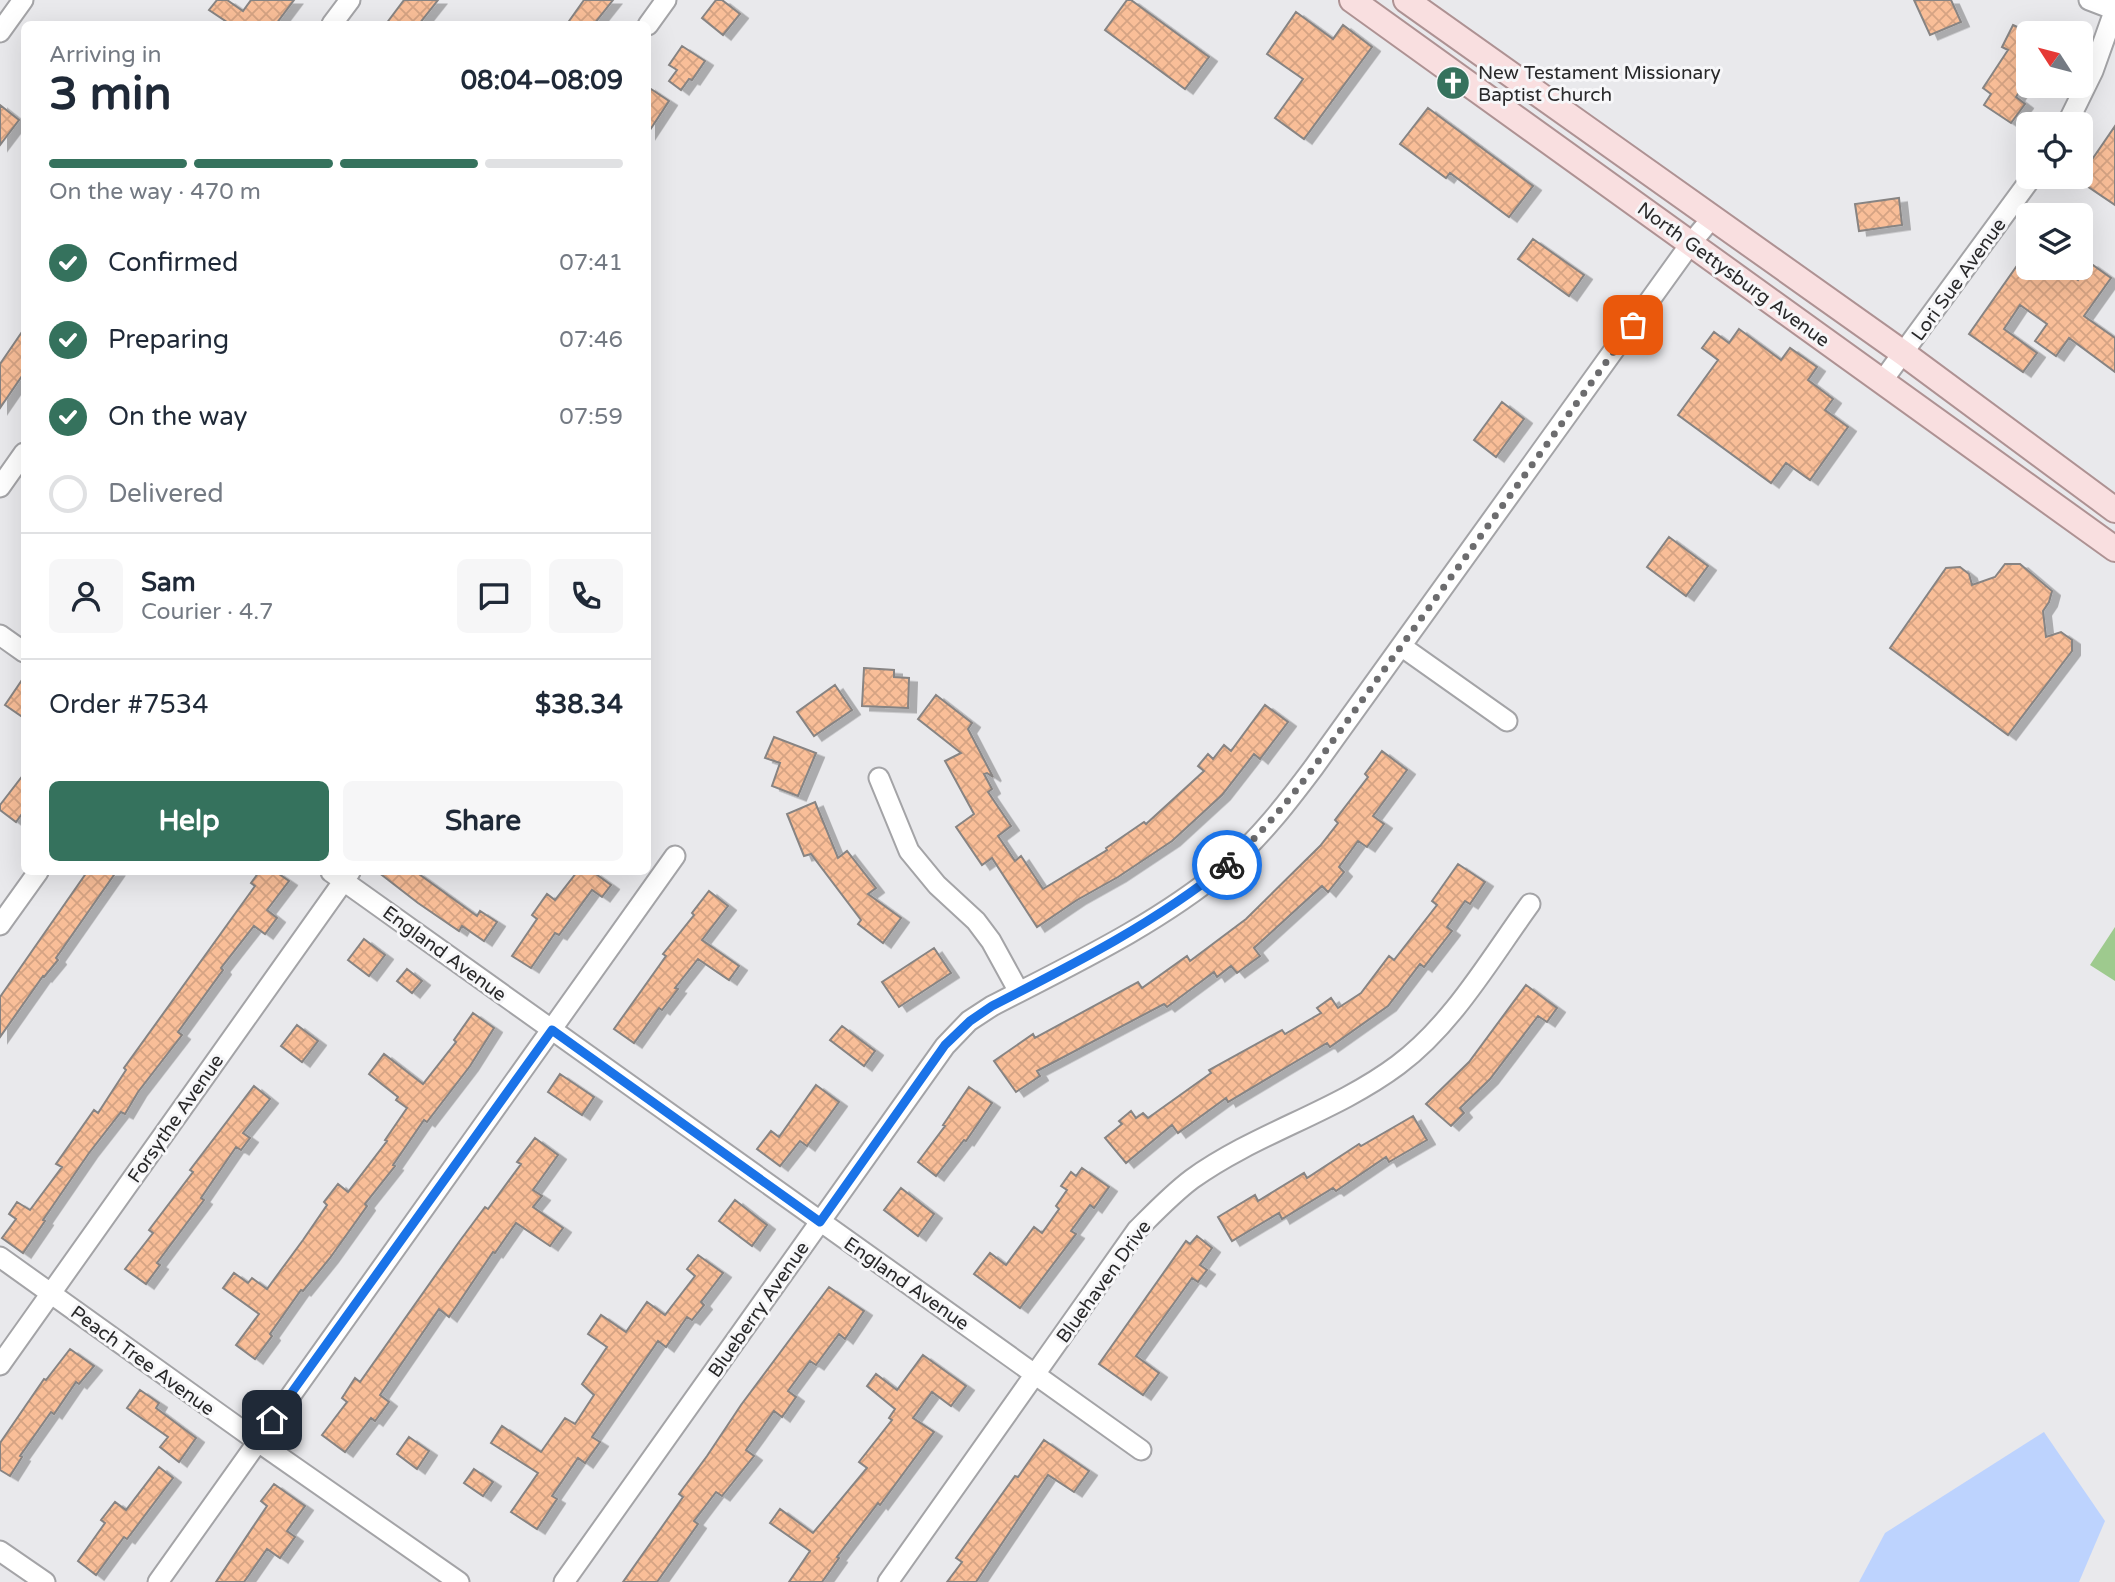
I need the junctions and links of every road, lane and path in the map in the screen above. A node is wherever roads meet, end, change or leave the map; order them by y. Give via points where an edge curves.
1 (23, 0) edge
2 (350, 0) edge
3 (666, 0) edge
4 (1352, 0) edge
5 (1406, 0) edge
6 (2089, 0) edge
7 (2115, 10) edge
8 (334, 21) edge
9 (651, 21) edge
10 (0, 32) edge
11 (1532, 89) junction
12 (2073, 112) edge
13 (1513, 115) junction
14 (1586, 128) junction
15 (1567, 154) junction
16 (2023, 189) edge
17 (1712, 218) junction
18 (1691, 243) junction
19 (1903, 353) junction
20 (1883, 380) junction
21 (21, 457) edge
22 (0, 487) edge
23 (2115, 510) edge
24 (2115, 549) edge
25 (0, 635) edge
26 (1401, 646) junction
27 (21, 650) edge
28 (1507, 721) dead end
29 (879, 778) dead end
30 (675, 856) dead end
31 (36, 875) edge
32 (340, 875) edge
33 (342, 875) edge
34 (1530, 904) dead end
35 (0, 925) edge
36 (1020, 992) junction
37 (552, 1030) junction
38 (820, 1222) junction
39 (0, 1257) edge
40 (51, 1294) junction
41 (0, 1365) edge
42 (1035, 1375) junction
43 (257, 1441) junction
44 (1141, 1450) dead end
45 (0, 1551) edge
46 (45, 1582) edge
47 (158, 1582) edge
48 (459, 1582) edge
49 (564, 1582) edge
50 (888, 1582) edge

1 - 10 street
2 - 8 street
3 - 9 street
4 - 13 main road, North Gettysburg Avenue
5 - 11 main road, North Gettysburg Avenue
6 - 7 street
7 - 12 street
11 - 13 main road
11 - 14 main road, North Gettysburg Avenue
13 - 15 main road, North Gettysburg Avenue
14 - 15 main road
14 - 17 main road, North Gettysburg Avenue
15 - 18 main road, North Gettysburg Avenue
16 - 19 street, Lori Sue Avenue
17 - 18 street, Blueberry Avenue
17 - 19 main road, North Gettysburg Avenue
18 - 20 main road, North Gettysburg Avenue
18 - 26 street, Blueberry Avenue
19 - 20 street, Lori Sue Avenue
19 - 23 main road, North Gettysburg Avenue
20 - 24 main road, North Gettysburg Avenue
21 - 22 street
25 - 27 street
26 - 28 street
26 - 36 street, Blueberry Avenue via 1281,810 1227,866 1152,921
29 - 36 street via 909,851 976,921
30 - 37 street
31 - 35 street
32 - 40 street, Forsythe Avenue
33 - 37 street, England Avenue
34 - 42 street, Bluehaven Drive via 1450,1014 1399,1064 1370,1084 1204,1171 1167,1199 1138,1230
36 - 38 street, Blueberry Avenue via 970,1021 945,1045
37 - 38 street, England Avenue
37 - 43 street
38 - 42 street, England Avenue
38 - 49 street, Blueberry Avenue
39 - 40 street, Peach Tree Avenue
40 - 41 street, Forsythe Avenue
40 - 43 street, Peach Tree Avenue
42 - 44 street, England Avenue
42 - 50 street, Bluehaven Drive
43 - 47 street
43 - 48 street, Peach Tree Avenue
45 - 46 street

